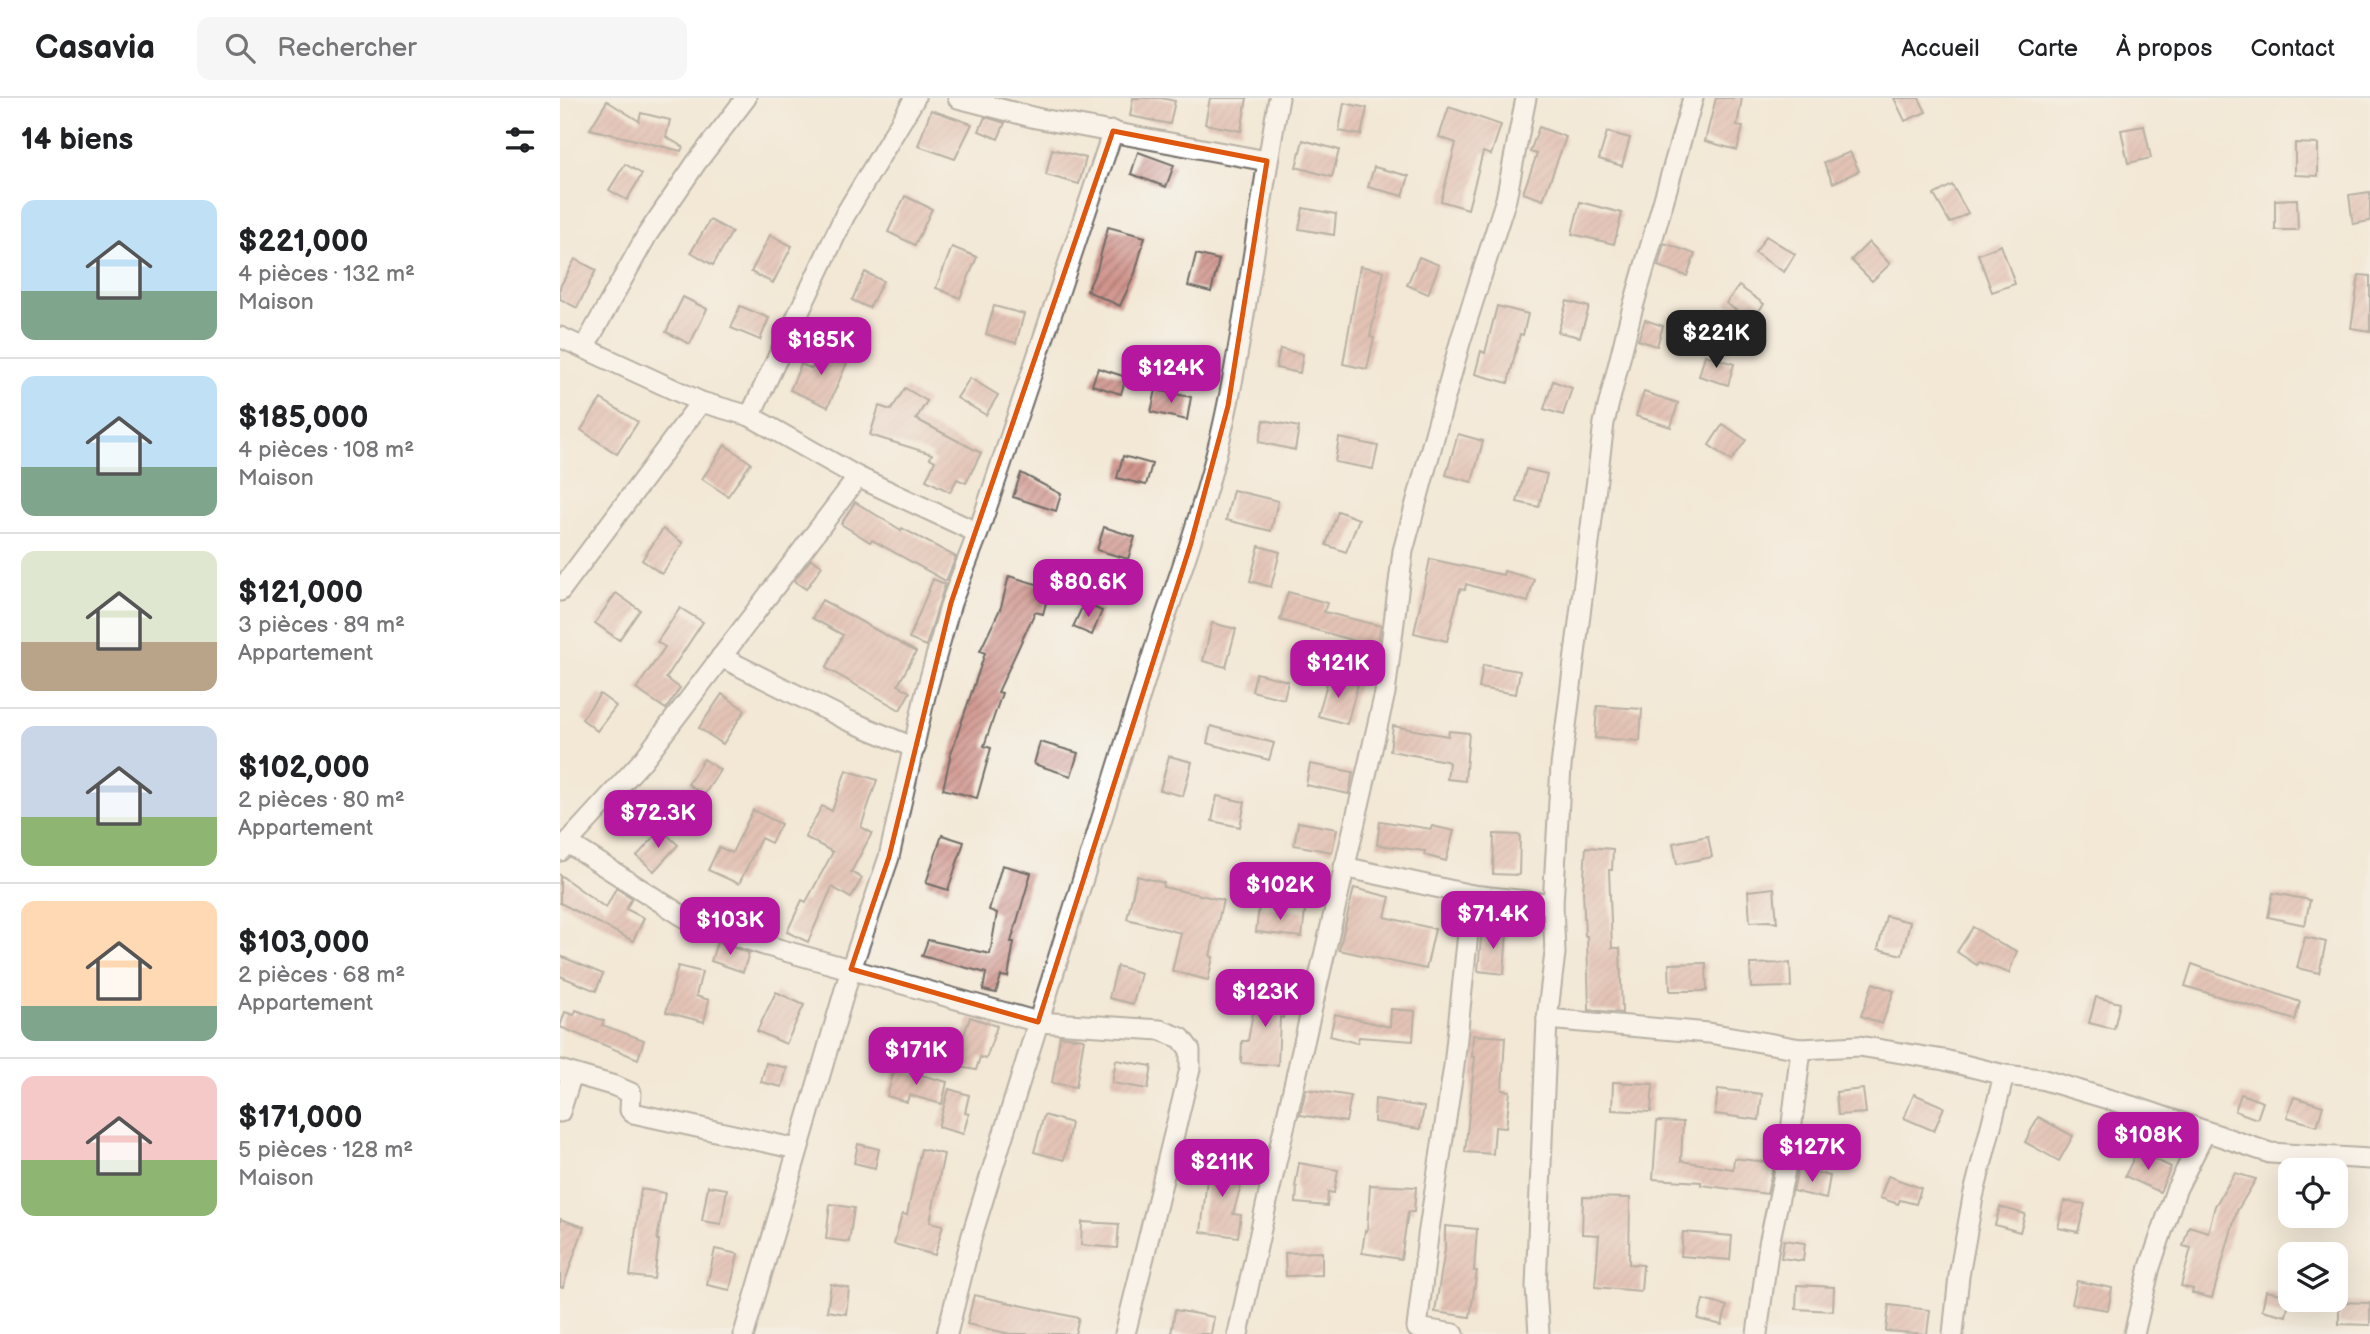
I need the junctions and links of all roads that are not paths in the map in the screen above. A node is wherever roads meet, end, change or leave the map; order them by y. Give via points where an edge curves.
1 (746, 98) edge
2 (915, 98) edge
3 (958, 98) edge
4 (1279, 98) edge
5 (1527, 98) edge
6 (1693, 98) edge
7 (1112, 131) junction
8 (1267, 161) junction
9 (560, 337) edge
10 (584, 348) junction
11 (701, 402) junction
12 (750, 416) junction
13 (858, 477) junction
14 (978, 533) junction
15 (560, 591) edge
16 (721, 657) junction
17 (915, 748) junction
18 (564, 847) edge
19 (1344, 867) junction
20 (1472, 895) junction
21 (1553, 904) junction
22 (851, 969) junction
23 (1547, 1019) junction
24 (1038, 1023) junction
25 (1801, 1049) junction
26 (566, 1072) edge
27 (2004, 1075) junction
28 (560, 1112) edge
29 (2205, 1132) junction
30 (797, 1149) junction
31 (2370, 1159) edge
32 (744, 1334) edge
33 (947, 1334) edge
34 (1125, 1334) edge
35 (1238, 1334) edge
36 (1454, 1334) edge
37 (1543, 1334) edge
38 (1756, 1334) edge
39 (1953, 1334) edge
40 (2134, 1334) edge

1 - 10 street via 648,235
2 - 12 street via 845,215
3 - 7 street
4 - 8 street
5 - 19 street via 1506,199 1461,339 1403,551 1385,693
6 - 21 street via 1604,423 1561,766
7 - 8 street
7 - 14 street
8 - 24 street via 1228,405 1191,543
9 - 10 street
10 - 11 street
11 - 12 street
11 - 15 street
12 - 13 street
13 - 14 street
13 - 16 street
14 - 17 street via 951,603
16 - 17 street via 847,720
16 - 18 street via 643,760
17 - 22 street via 889,858
18 - 22 street via 689,920
19 - 20 street
19 - 35 street
20 - 21 street
20 - 36 street via 1454,1066 1417,1328
21 - 23 street via 1555,953
22 - 24 street
22 - 30 street
23 - 25 street via 1709,1033
23 - 37 street via 1536,1287
24 - 33 street via 972,1235
24 - 34 street via 1160,1030 1181,1038 1190,1049 1190,1069
25 - 27 street via 1859,1046
25 - 38 street via 1788,1156
26 - 28 street
26 - 30 street via 631,1093 633,1113
27 - 29 street via 2042,1079
27 - 39 street via 1973,1197
29 - 31 street via 2270,1153
29 - 40 street via 2176,1190
30 - 32 street

